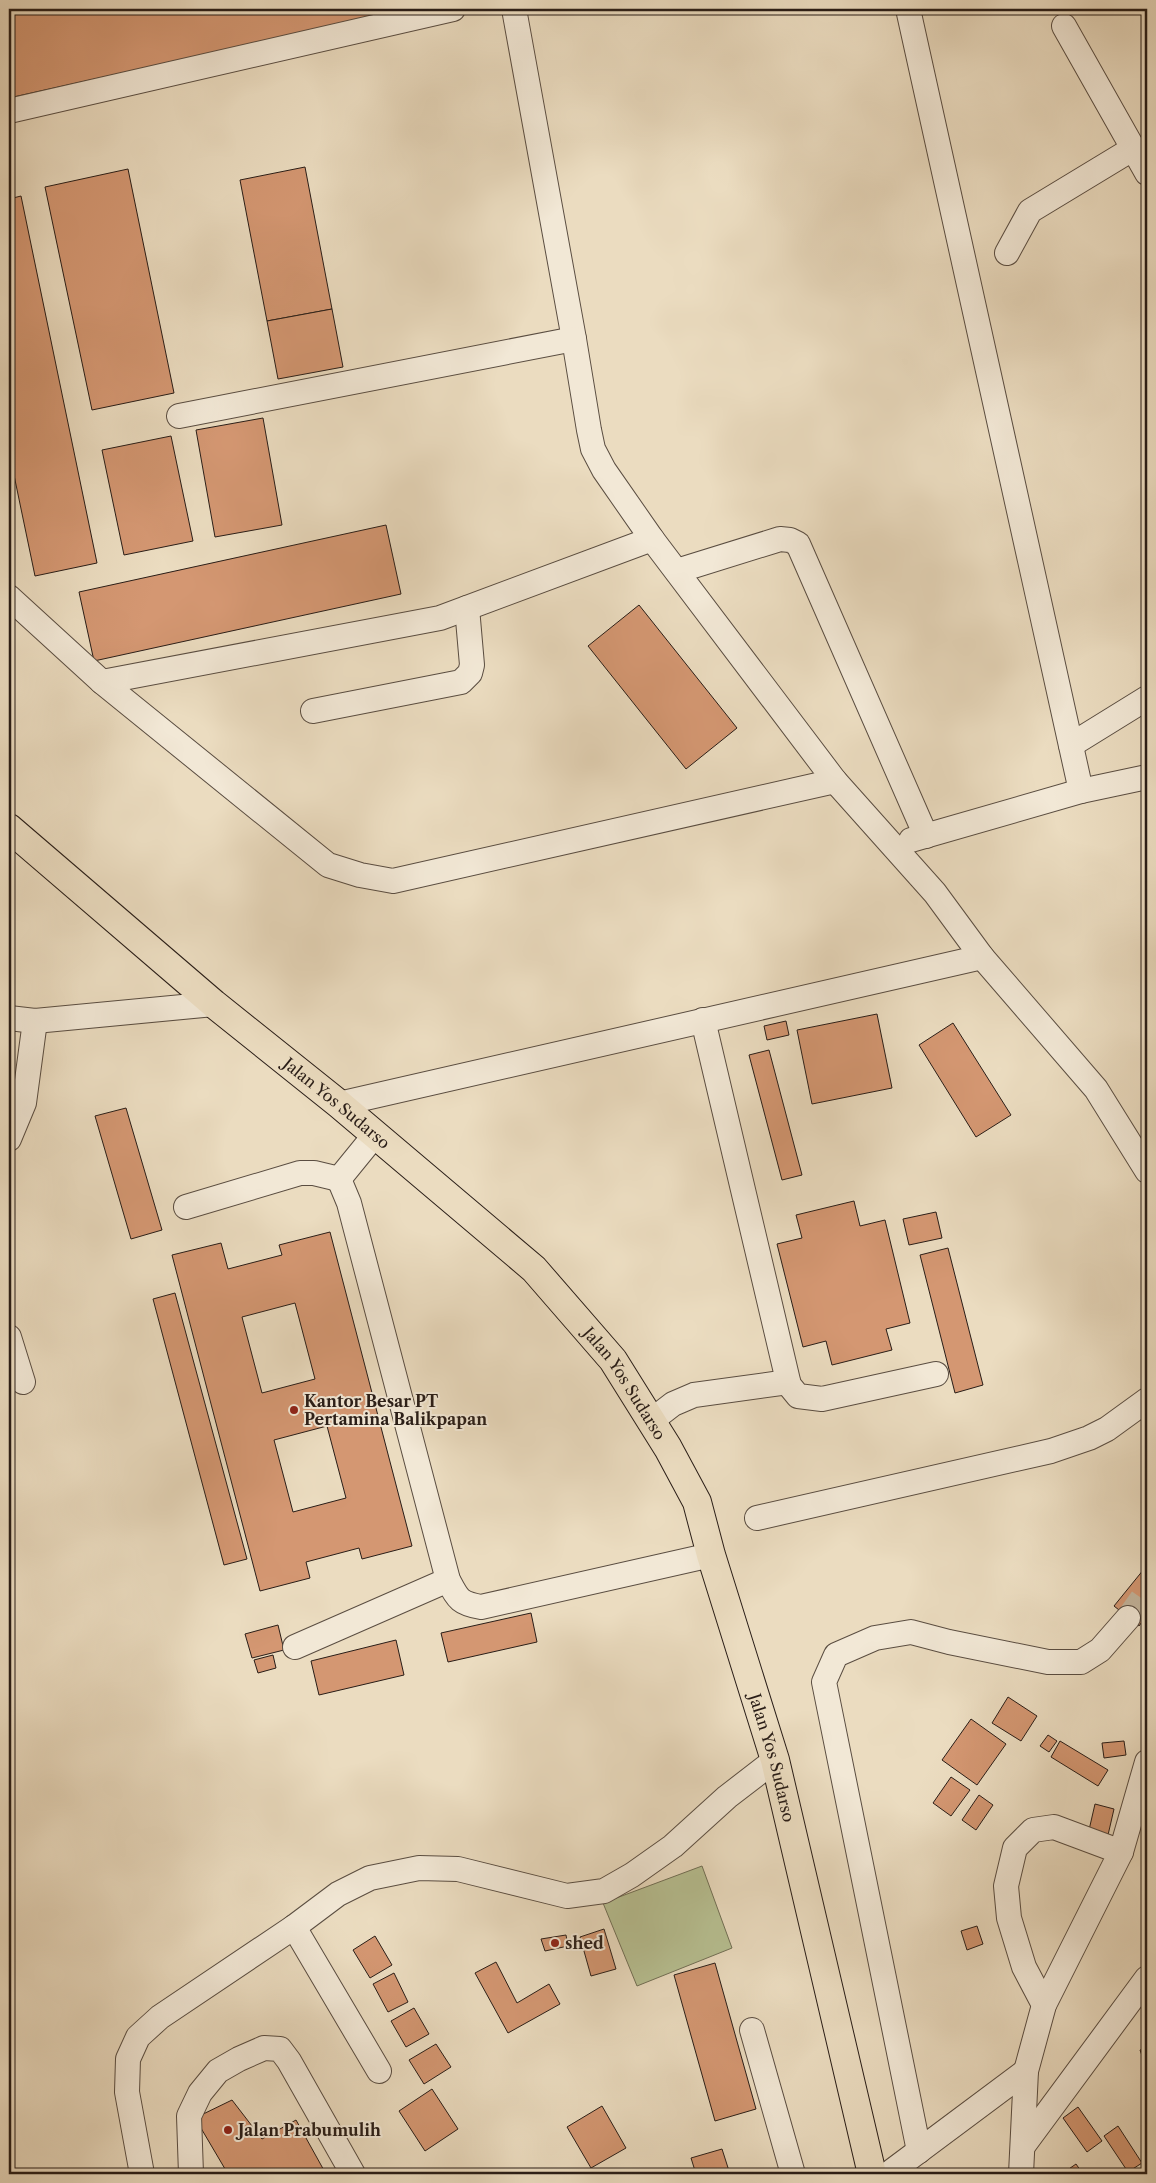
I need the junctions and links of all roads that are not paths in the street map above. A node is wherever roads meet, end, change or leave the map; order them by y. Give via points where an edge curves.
1 (453, 9) edge
2 (514, 9) edge
3 (908, 9) edge
4 (1064, 26) dead end
5 (9, 111) edge
6 (1134, 148) junction
7 (1147, 173) edge
8 (1007, 253) dead end
9 (574, 339) junction
10 (179, 416) dead end
11 (652, 539) junction
12 (677, 571) junction
13 (9, 597) edge
14 (467, 608) junction
15 (102, 682) junction
16 (1147, 698) edge
17 (312, 711) dead end
18 (1071, 745) junction
19 (1147, 777) edge
20 (835, 781) junction
21 (1081, 791) junction
22 (9, 828) edge
23 (926, 836) junction
24 (892, 844) junction
25 (982, 957) junction
26 (214, 1004) junction
27 (9, 1018) edge
28 (703, 1020) junction
29 (35, 1022) junction
30 (338, 1104) junction
31 (374, 1136) junction
32 (9, 1139) edge
33 (1147, 1171) edge
34 (339, 1179) junction
35 (186, 1206) dead end
36 (11, 1350) edge
37 (936, 1374) dead end
38 (23, 1382) dead end
39 (788, 1382) junction
40 (1147, 1400) edge
41 (651, 1421) junction
42 (757, 1518) dead end
43 (711, 1555) junction
44 (448, 1580) junction
45 (1128, 1618) tunnel mouth
46 (295, 1647) dead end
47 (775, 1760) junction
48 (1147, 1762) edge
49 (1121, 1852) junction
50 (294, 1927) junction
51 (1147, 1978) edge
52 (1044, 2005) junction
53 (752, 2030) dead end
54 (379, 2071) dead end
55 (1026, 2071) junction
56 (1023, 2146) junction
57 (919, 2151) junction
58 (142, 2174) edge
59 (191, 2174) edge
60 (353, 2174) edge
61 (793, 2174) edge
62 (872, 2174) edge
63 (888, 2174) edge
64 (1021, 2174) edge

1 - 5 street
2 - 9 street
3 - 18 street
4 - 6 street
6 - 7 street
6 - 8 street via 1030,210
9 - 10 street
9 - 11 street via 594,449 604,470
11 - 12 street
11 - 14 street
12 - 20 street
12 - 23 street via 780,540 798,544
13 - 15 street
14 - 15 street via 440,618
14 - 17 street via 472,665 470,673 461,682
15 - 20 street via 328,864 360,875 393,880
16 - 18 street
18 - 21 street
19 - 21 street
20 - 24 street
21 - 23 street
22 - 26 main road, Jalan Yos Sudarso
23 - 24 street
24 - 25 street via 935,893
25 - 28 street
25 - 33 street via 1096,1089
26 - 29 street
26 - 30 main road, Jalan Yos Sudarso
27 - 29 street
28 - 30 street
28 - 39 street
29 - 32 street via 24,1103
30 - 31 main road, Jalan Yos Sudarso
31 - 34 street
31 - 41 main road, Jalan Yos Sudarso via 534,1269 613,1360
34 - 35 street via 300,1173
34 - 44 street via 351,1213
36 - 38 street
37 - 39 street via 822,1399 798,1396
39 - 41 street via 694,1395 673,1404
40 - 42 street via 1107,1429 1051,1451
41 - 43 main road, Jalan Yos Sudarso via 697,1502
43 - 44 street via 481,1607 457,1598
43 - 47 main road, Jalan Yos Sudarso
44 - 46 street
45 - 57 street via 1100,1650 1081,1662 1048,1662 911,1632 875,1638 836,1655 824,1682
47 - 50 street via 673,1846 604,1891 567,1896 458,1869 419,1868 370,1878 338,1894
47 - 62 main road, Jalan Yos Sudarso
48 - 49 street
49 - 52 street
49 - 52 street via 1054,1826 1033,1830 1016,1848 1006,1886 1009,1918 1024,1967
50 - 54 street
50 - 58 street via 160,2017 138,2037 128,2059 127,2092
51 - 56 street
52 - 55 street
53 - 61 street
55 - 56 street
55 - 57 street
56 - 64 street
57 - 63 street
59 - 60 street via 189,2116 200,2093 218,2071 264,2048 280,2049 289,2060

